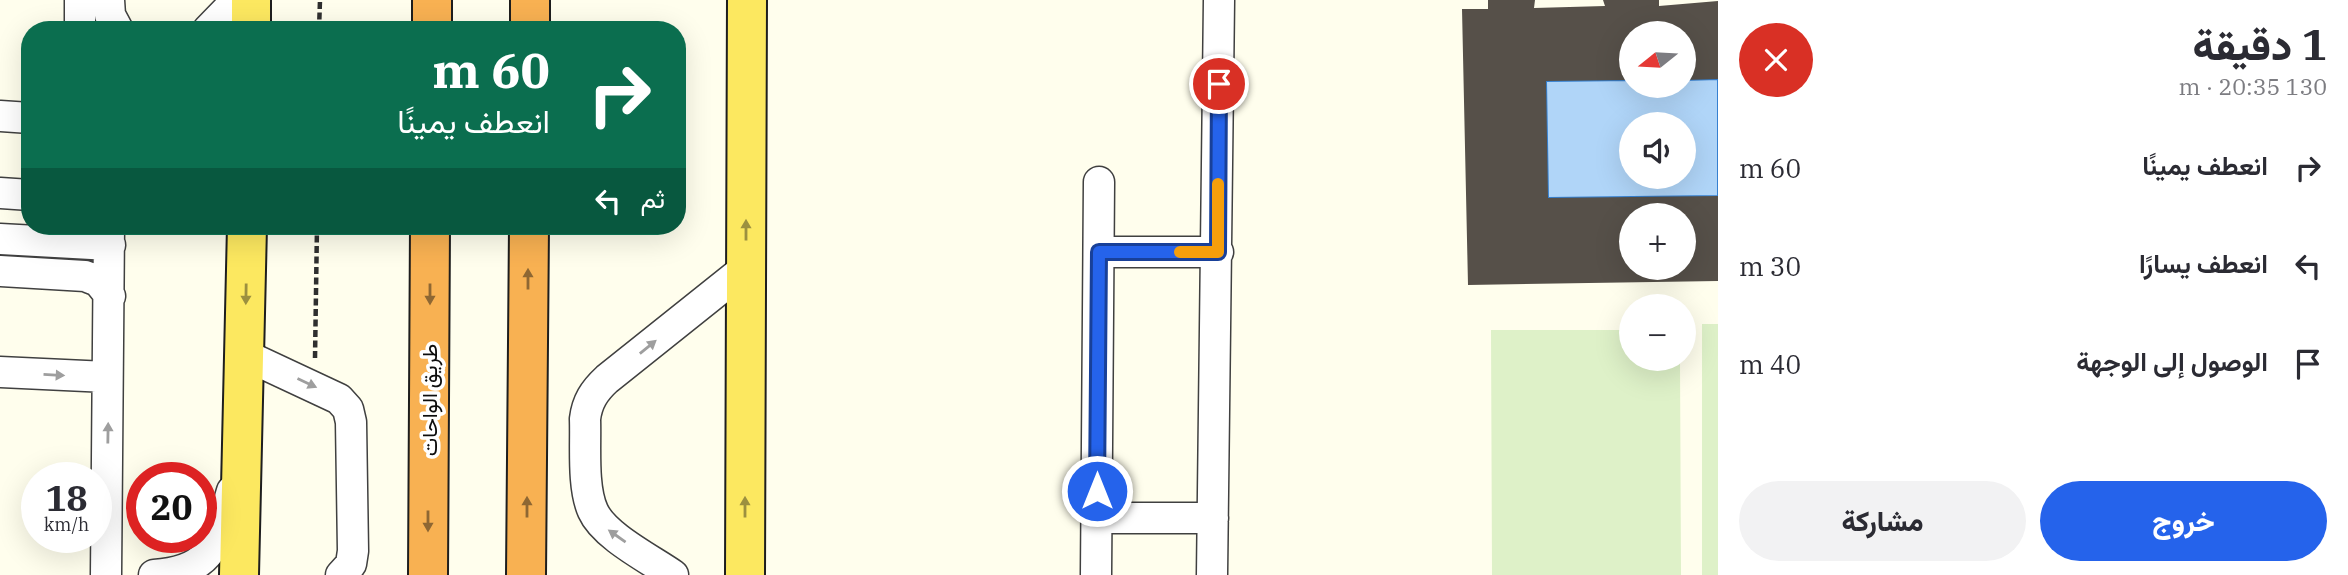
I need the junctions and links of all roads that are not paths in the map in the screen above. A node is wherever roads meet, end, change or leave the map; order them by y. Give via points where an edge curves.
1 (80, 0) edge
2 (109, 0) edge
3 (237, 0) edge
4 (251, 0) edge
5 (432, 0) edge
6 (530, 0) edge
7 (747, 0) edge
8 (1219, 0) edge
9 (80, 21) edge
10 (113, 21) edge
11 (217, 21) edge
12 (251, 21) edge
13 (432, 21) edge
14 (530, 21) edge
15 (0, 116) edge
16 (21, 117) edge
17 (1099, 183) dead end
18 (0, 193) edge
19 (21, 194) edge
20 (247, 235) edge
21 (430, 235) edge
22 (529, 235) edge
23 (0, 239) edge
24 (110, 244) edge
25 (1099, 252) junction
26 (1218, 252) junction
27 (0, 257) edge
28 (746, 268) junction
29 (0, 271) edge
30 (110, 296) junction
31 (245, 355) junction
32 (0, 372) edge
33 (107, 377) junction
34 (244, 453) junction
35 (1097, 518) junction
36 (1213, 518) junction
37 (111, 575) edge
38 (154, 575) edge
39 (239, 575) edge
40 (341, 575) edge
41 (428, 575) edge
42 (526, 575) edge
43 (673, 575) edge
44 (745, 575) edge
45 (1096, 575) edge
46 (1212, 575) edge

1 - 9 lane
2 - 10 lane
3 - 11 lane
4 - 12 main road
5 - 13 highway
6 - 14 highway
28 -> 7 main road
8 - 26 lane
15 - 16 lane
17 - 25 lane
18 - 19 lane
20 -> 31 main road
21 -> 41 highway, طريق الواحات
42 -> 22 highway
23 - 24 lane
24 - 27 lane
24 - 30 lane
25 - 26 lane
25 - 35 lane
26 - 36 lane
43 -> 28 lane via 607,529 593,512 587,489 586,408 607,379
44 -> 28 main road
29 - 30 lane via 85,276 98,281
30 - 33 lane
31 - 34 main road
31 -> 40 lane via 339,399 350,415 353,558
32 -> 33 lane
37 -> 33 lane
34 - 38 lane via 219,534 206,556 186,571
34 - 39 main road
35 - 36 lane
35 - 45 lane
36 - 46 lane

